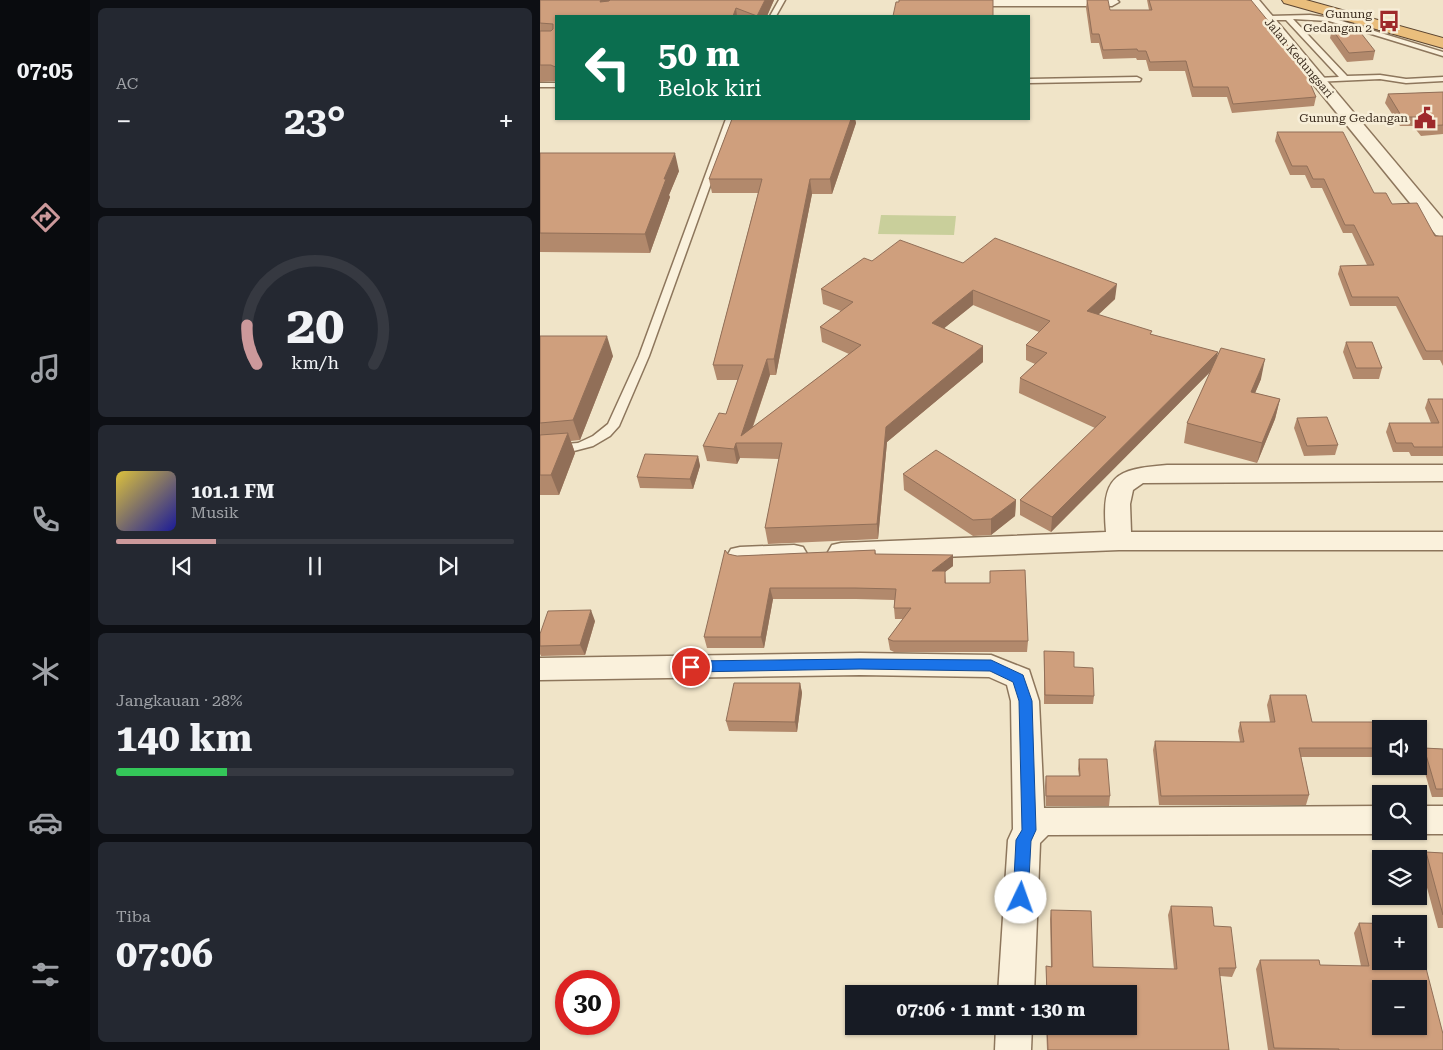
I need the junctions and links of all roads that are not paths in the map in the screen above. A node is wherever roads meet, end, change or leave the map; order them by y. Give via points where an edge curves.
1 (782, 0) edge
2 (942, 0) edge
3 (1252, 0) edge
4 (1288, 0) edge
5 (1009, 1) edge
6 (1112, 2) dead end
7 (774, 15) edge
8 (1267, 18) junction
9 (1288, 18) junction
10 (1443, 43) edge
11 (1443, 54) edge
12 (1344, 78) junction
13 (1136, 79) dead end
14 (1443, 79) edge
15 (1318, 80) junction
16 (1030, 81) edge
17 (540, 85) edge
18 (555, 85) edge
19 (730, 120) edge
20 (1443, 231) edge
21 (540, 450) edge
22 (1443, 473) edge
23 (1118, 541) junction
24 (1443, 541) edge
25 (740, 556) edge
26 (540, 669) edge
27 (1372, 820) edge
28 (1427, 820) edge
29 (1443, 820) edge
30 (1029, 830) junction
31 (1016, 985) edge
32 (1014, 1035) edge
33 (1013, 1050) edge

1 - 7 lane
2 - 5 street
3 - 8 street, Jalan Kedungsari
4 - 10 highway
5 - 6 street
8 - 9 lane
8 - 15 street, Jalan Kedungsari
9 - 11 lane via 1330,19
9 - 12 lane
12 - 14 lane
12 - 15 lane
13 - 16 lane
15 - 20 street, Jalan Kedungsari
17 - 18 lane
19 - 21 lane via 644,356 613,426 591,443 560,450
22 - 23 street via 1167,473 1134,476 1123,485 1118,498
23 - 24 street
23 - 25 street
26 - 30 street via 860,664 991,666 1019,678 1025,701
27 - 30 street via 1049,821
28 - 29 street
30 - 31 street via 1024,840
32 - 33 street

